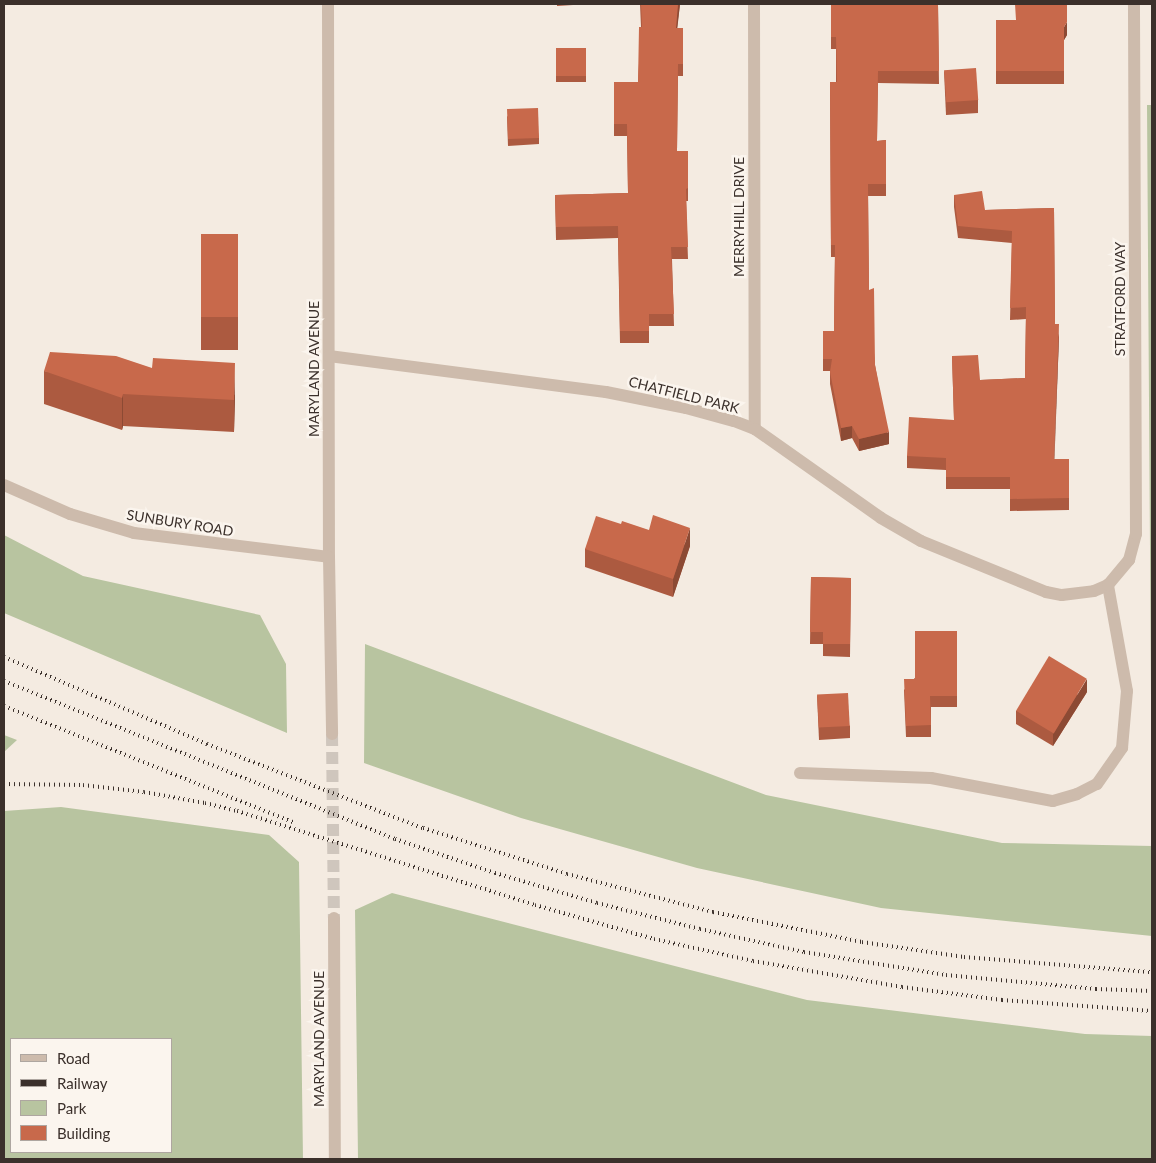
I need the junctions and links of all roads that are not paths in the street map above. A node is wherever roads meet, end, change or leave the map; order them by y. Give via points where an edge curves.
1 (328, 4) edge
2 (754, 4) edge
3 (1134, 4) edge
4 (329, 356) junction
5 (755, 429) junction
6 (4, 485) edge
7 (329, 557) junction
8 (1108, 585) junction
9 (332, 734) tunnel mouth
10 (800, 773) dead end
11 (334, 918) tunnel mouth
12 (334, 1159) edge

1 - 4 street, MARYLAND AVENUE
2 - 5 street, MERRYHILL DRIVE
3 - 8 street, STRATFORD WAY via 1136,534 1129,560
4 - 5 street, CHATFIELD PARK via 606,392 686,408
4 - 7 street, MARYLAND AVENUE
5 - 8 street, CHATFIELD PARK via 848,496 921,541 1046,592 1079,594
6 - 7 street, SUNBURY ROAD via 70,514 134,533
7 - 9 street, MARYLAND AVENUE
8 - 10 street via 1127,691 1122,748 1096,784 1078,794 1053,801 931,778
11 - 12 street, MARYLAND AVENUE

